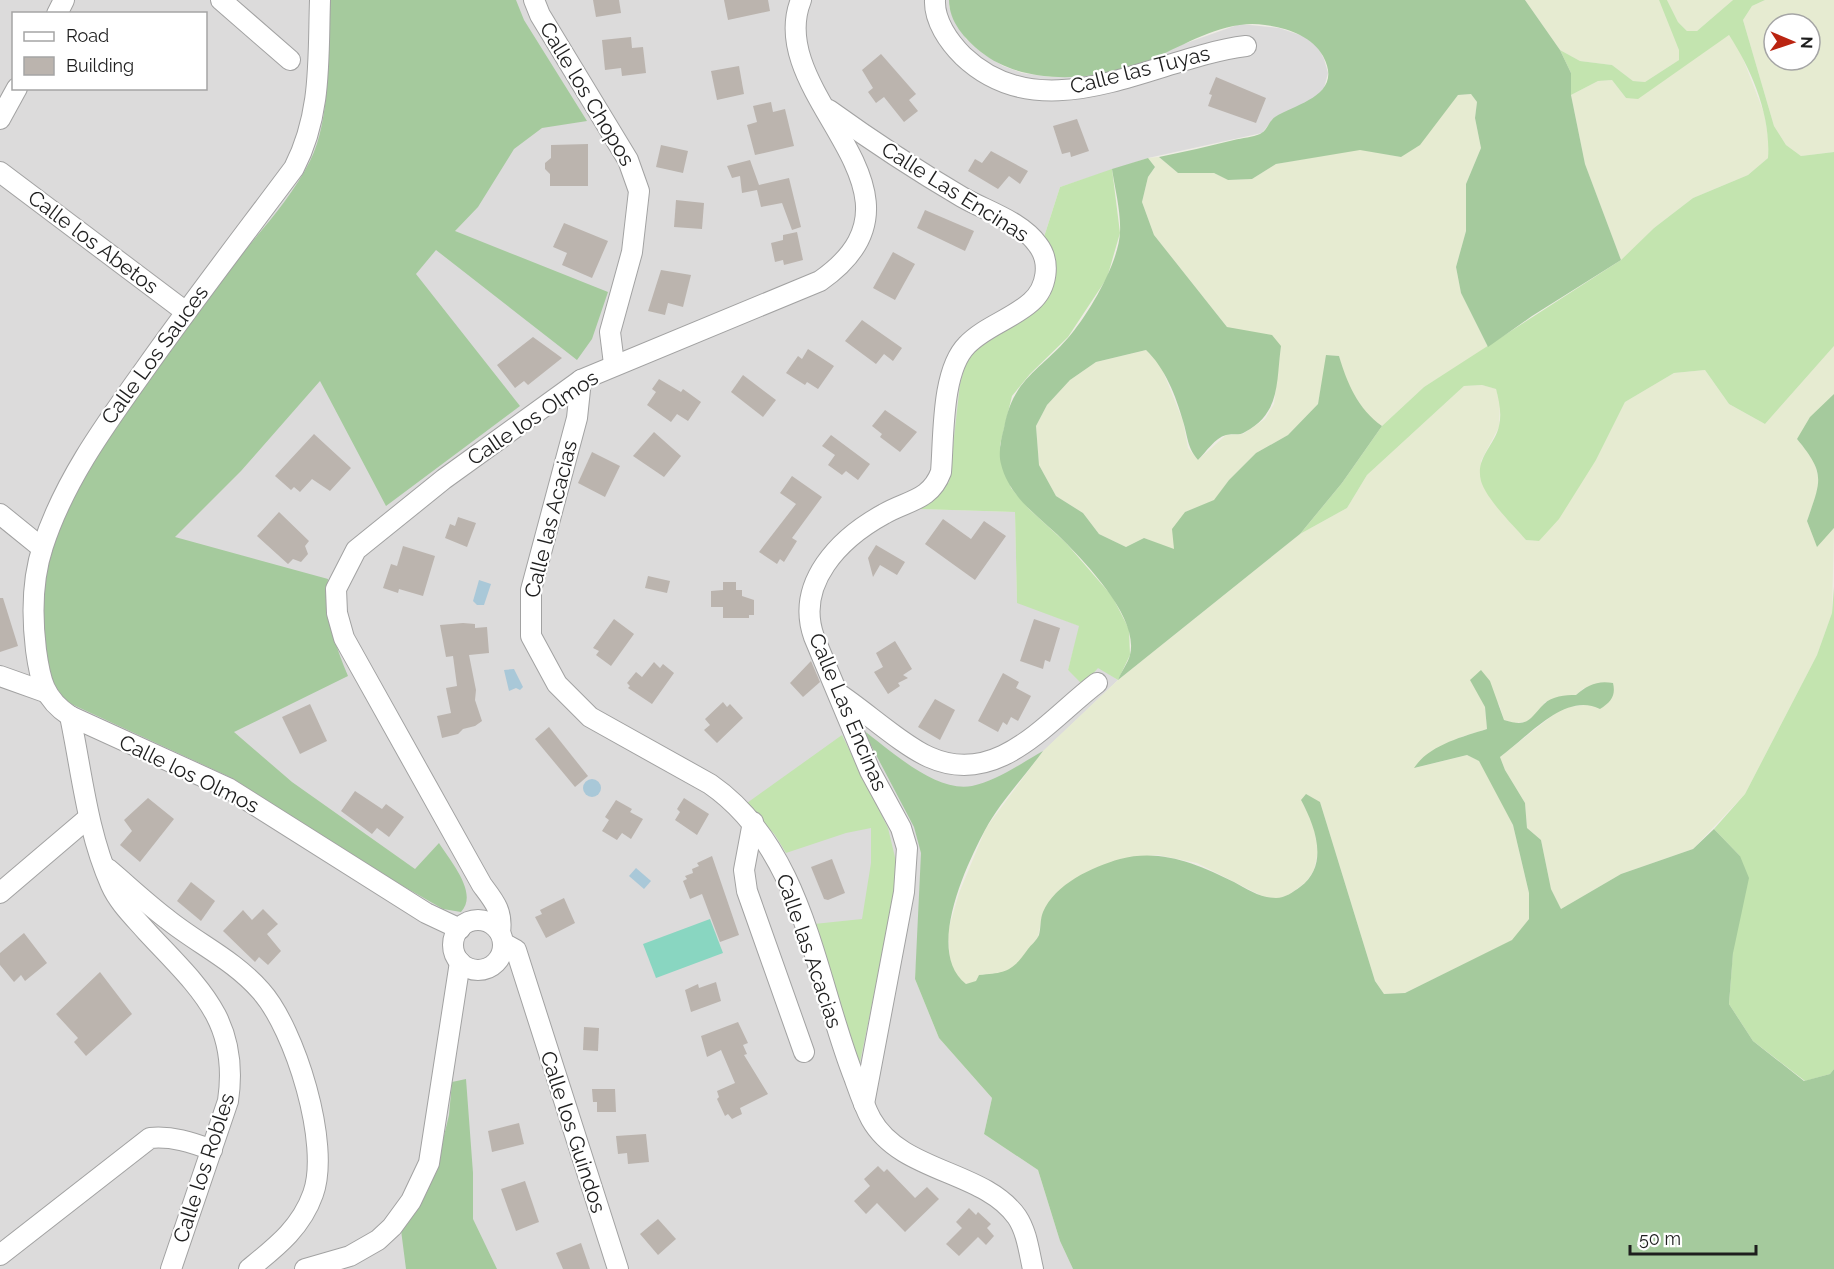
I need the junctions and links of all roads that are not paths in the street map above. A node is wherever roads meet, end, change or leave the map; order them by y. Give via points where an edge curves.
1 (221, 0) edge
2 (320, 0) edge
3 (534, 0) edge
4 (801, 0) edge
5 (935, 0) edge
6 (1246, 46) dead end
7 (290, 60) dead end
8 (16, 90) edge
9 (824, 107) junction
10 (0, 119) edge
11 (0, 172) edge
12 (186, 312) junction
13 (614, 364) junction
14 (581, 380) junction
15 (0, 514) edge
16 (42, 548) junction
17 (0, 676) edge
18 (1096, 683) dead end
19 (45, 692) junction
20 (839, 693) junction
21 (70, 716) junction
22 (88, 818) junction
23 (753, 822) junction
24 (103, 865) junction
25 (483, 885) junction
26 (0, 892) edge
27 (426, 913) junction
28 (466, 925) junction
29 (505, 934) junction
30 (471, 962) junction
31 (528, 994) junction
32 (804, 1052) dead end
33 (864, 1104) junction
34 (212, 1150) junction
35 (0, 1255) edge
36 (325, 1266) edge
37 (171, 1269) edge
38 (249, 1269) edge
39 (305, 1269) edge
40 (618, 1269) edge
41 (1033, 1269) edge

1 - 7 street
2 - 12 street, Calle Los Sauces via 314,109 303,150 294,168
3 - 13 street, Calle los Chopos via 628,160 639,191 632,252 610,332
4 - 9 street, Calle los Olmos via 795,44
5 - 6 street, Calle las Tuyas via 946,35 958,50 983,71 1023,88 1074,90
8 - 10 street
9 - 13 street, Calle los Olmos via 856,163 866,202 859,235 844,261 820,281
9 - 20 street, Calle Las Encinas via 921,172 1030,236 1046,258 1042,286 1032,302 967,345 957,358 936,485 914,501 862,526 840,547 816,580 809,601 809,622
11 - 12 street, Calle los Abetos
12 - 16 street, Calle Los Sauces via 89,450 65,493
13 - 14 street, Calle los Olmos
14 - 23 street, Calle las Acacias via 577,418 531,590 531,636 557,684 590,717 710,784
14 - 25 street, Calle los Olmos via 444,479 356,550 336,589 336,613 344,638
15 - 16 street
16 - 19 street, Calle Los Sauces via 34,627
17 - 19 street
18 - 20 street via 1018,748 985,764 971,766 928,756
19 - 21 street via 51,702
20 - 33 street, Calle Las Encinas via 907,848 904,892
21 - 22 street, Calle los Robles
21 - 27 street, Calle los Olmos via 228,788
22 - 24 street, Calle los Robles
22 - 26 street
23 - 32 street via 744,870 747,891
23 - 33 street, Calle las Acacias via 782,867
24 - 34 street, Calle los Robles via 120,902 187,974 222,1024 230,1052 230,1086
24 - 38 street via 168,920 247,976 262,992 293,1046 305,1080 318,1177 295,1229
25 - 28 street via 481,906
25 - 29 street, Calle los Olmos
27 - 28 street, Calle los Olmos
27 - 30 street, Calle los Olmos
28 - 29 street, Calle los Olmos via 493,925
28 - 30 street via 454,944
29 - 30 street via 499,959
29 - 31 street, Calle los Guindos
30 - 31 street, Calle los Guindos via 509,970
30 - 36 street via 455,1004 429,1163 411,1201 378,1240
31 - 40 street, Calle los Guindos
33 - 41 street, Calle las Acacias via 881,1133 905,1152 988,1192 1007,1206 1024,1232
34 - 35 street via 188,1141 150,1138
34 - 37 street, Calle los Robles
36 - 39 street

